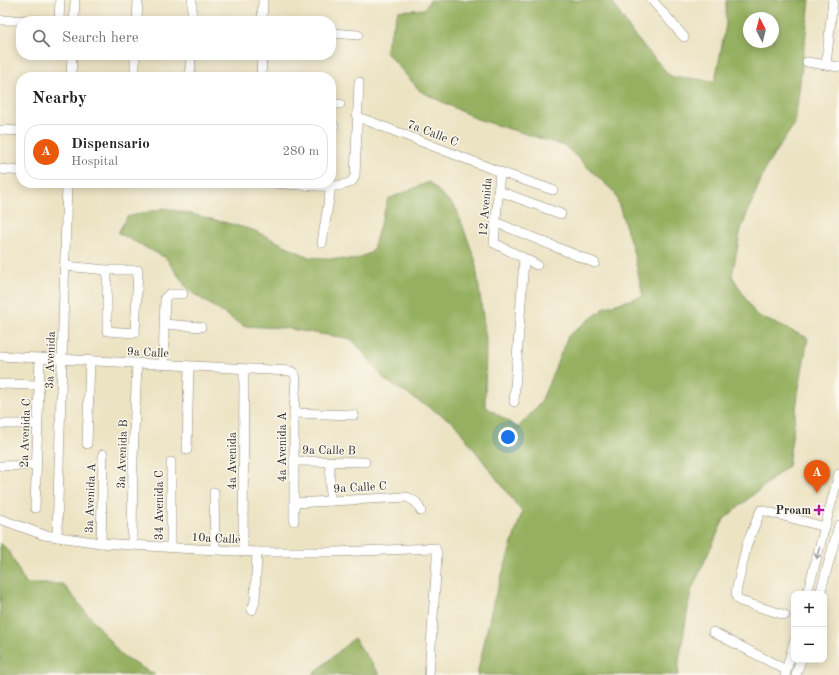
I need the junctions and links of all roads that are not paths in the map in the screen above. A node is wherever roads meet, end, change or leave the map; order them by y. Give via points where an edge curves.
1 (60, 0) edge
2 (75, 0) edge
3 (138, 0) edge
4 (192, 0) edge
5 (263, 0) edge
6 (652, 0) edge
7 (833, 0) edge
8 (59, 16) edge
9 (74, 16) edge
10 (137, 16) edge
11 (192, 16) edge
12 (262, 16) edge
13 (0, 20) edge
14 (16, 20) edge
15 (336, 33) edge
16 (358, 35) dead end
17 (684, 37) dead end
18 (72, 60) edge
19 (136, 60) edge
20 (191, 60) edge
21 (262, 60) edge
22 (807, 62) dead end
23 (826, 65) junction
24 (839, 67) edge
25 (71, 72) edge
26 (135, 72) edge
27 (190, 72) edge
28 (261, 72) edge
29 (359, 82) dead end
30 (357, 117) junction
31 (0, 130) edge
32 (16, 131) edge
33 (0, 169) edge
34 (16, 171) edge
35 (500, 172) junction
36 (336, 186) edge
37 (67, 188) edge
38 (331, 188) edge
39 (553, 190) dead end
40 (499, 191) junction
41 (562, 214) dead end
42 (496, 222) junction
43 (322, 243) dead end
44 (524, 259) junction
45 (595, 263) dead end
46 (537, 265) dead end
47 (65, 266) junction
48 (107, 270) junction
49 (183, 294) dead end
50 (164, 324) junction
51 (201, 327) dead end
52 (0, 356) edge
53 (40, 358) junction
54 (61, 360) junction
55 (90, 361) junction
56 (137, 364) junction
57 (163, 364) junction
58 (189, 367) junction
59 (244, 370) junction
60 (294, 373) joint
61 (0, 384) edge
62 (39, 385) junction
63 (514, 402) dead end
64 (294, 413) junction
65 (354, 415) dead end
66 (0, 424) edge
67 (37, 424) junction
68 (87, 444) dead end
69 (187, 450) dead end
70 (103, 454) dead end
71 (294, 461) junction
72 (171, 462) dead end
73 (330, 462) junction
74 (365, 462) dead end
75 (36, 465) junction
76 (0, 466) edge
77 (839, 474) edge
78 (214, 492) dead end
79 (330, 501) junction
80 (294, 503) junction
81 (35, 508) dead end
82 (421, 511) dead end
83 (829, 511) junction
84 (839, 514) edge
85 (0, 519) edge
86 (294, 521) dead end
87 (839, 525) edge
88 (825, 527) junction
89 (57, 537) junction
90 (101, 543) junction
91 (132, 544) junction
92 (171, 547) junction
93 (215, 550) junction
94 (243, 552) junction
95 (257, 552) junction
96 (830, 560) junction
97 (839, 564) edge
98 (808, 591) edge
99 (821, 591) edge
100 (252, 610) dead end
101 (785, 616) dead end
102 (713, 632) dead end
103 (791, 653) edge
104 (800, 663) edge
105 (786, 672) edge
106 (429, 675) edge
107 (796, 675) edge

1 - 8 street
2 - 9 street
3 - 10 street
4 - 11 street
5 - 12 street
6 - 17 street
7 - 23 street
13 - 14 street
15 - 16 street
18 - 25 street
19 - 26 street
20 - 27 street
21 - 28 street
22 - 23 street
23 - 24 street
29 - 30 street
30 - 35 street, 7a Calle C
30 - 36 street via 355,176 345,185
31 - 32 street
33 - 34 street
35 - 39 street, 7a Calle C
35 - 40 street, 12 Avenida
37 - 47 street, 3a Avenida
38 - 43 street
40 - 41 street
40 - 42 street, 12 Avenida
42 - 44 street, 12 Avenida via 494,243
42 - 45 street
44 - 46 street
44 - 63 street
47 - 48 street
47 - 54 street, 3a Avenida
48 - 48 street via 138,270 135,333 107,331
49 - 50 street via 169,294 165,298
50 - 51 street
50 - 57 street
52 - 53 street, 9a Calle
53 - 54 street, 9a Calle
53 - 62 street, 2a Avenida C
54 - 55 street, 9a Calle
54 - 89 street, 3a Avenida
55 - 56 street, 9a Calle
55 - 68 street
56 - 57 street, 9a Calle
56 - 91 street, 3a Avenida B
57 - 58 street, 9a Calle
58 - 59 street, 9a Calle
58 - 69 street
59 - 60 street, 9a Calle
59 - 94 street, 4a Avenida
60 - 64 street, 4a Avenida A
61 - 62 street
62 - 67 street, 2a Avenida C
64 - 65 street
64 - 71 street, 4a Avenida A
66 - 67 street
67 - 75 street, 2a Avenida C
70 - 90 street, 3a Avenida A
71 - 73 street, 9a Calle B
71 - 80 street, 4a Avenida A
72 - 92 street, 34 Avenida C
73 - 74 street, 9a Calle B
73 - 79 street
75 - 76 street
75 - 81 street, 2a Avenida C
77 - 83 street
78 - 93 street
79 - 80 street, 9a Calle C
79 - 82 street, 9a Calle C via 407,497 416,502
80 - 86 street, 4a Avenida A
83 - 84 street
83 - 88 street
85 - 89 street, 10a Calle via 44,535
87 - 96 street
88 -> 98 street
88 - 101 street via 761,510 747,544 736,592 737,598
89 - 90 street, 10a Calle
90 - 91 street, 10a Calle
91 - 92 street, 10a Calle
92 - 93 street, 10a Calle
93 - 94 street, 10a Calle
94 - 95 street, 10a Calle
95 - 100 street via 255,601
95 - 106 street, 10a Calle via 435,548 437,559
96 - 97 street
96 - 99 street
102 - 105 street
103 - 105 street
104 - 107 street

